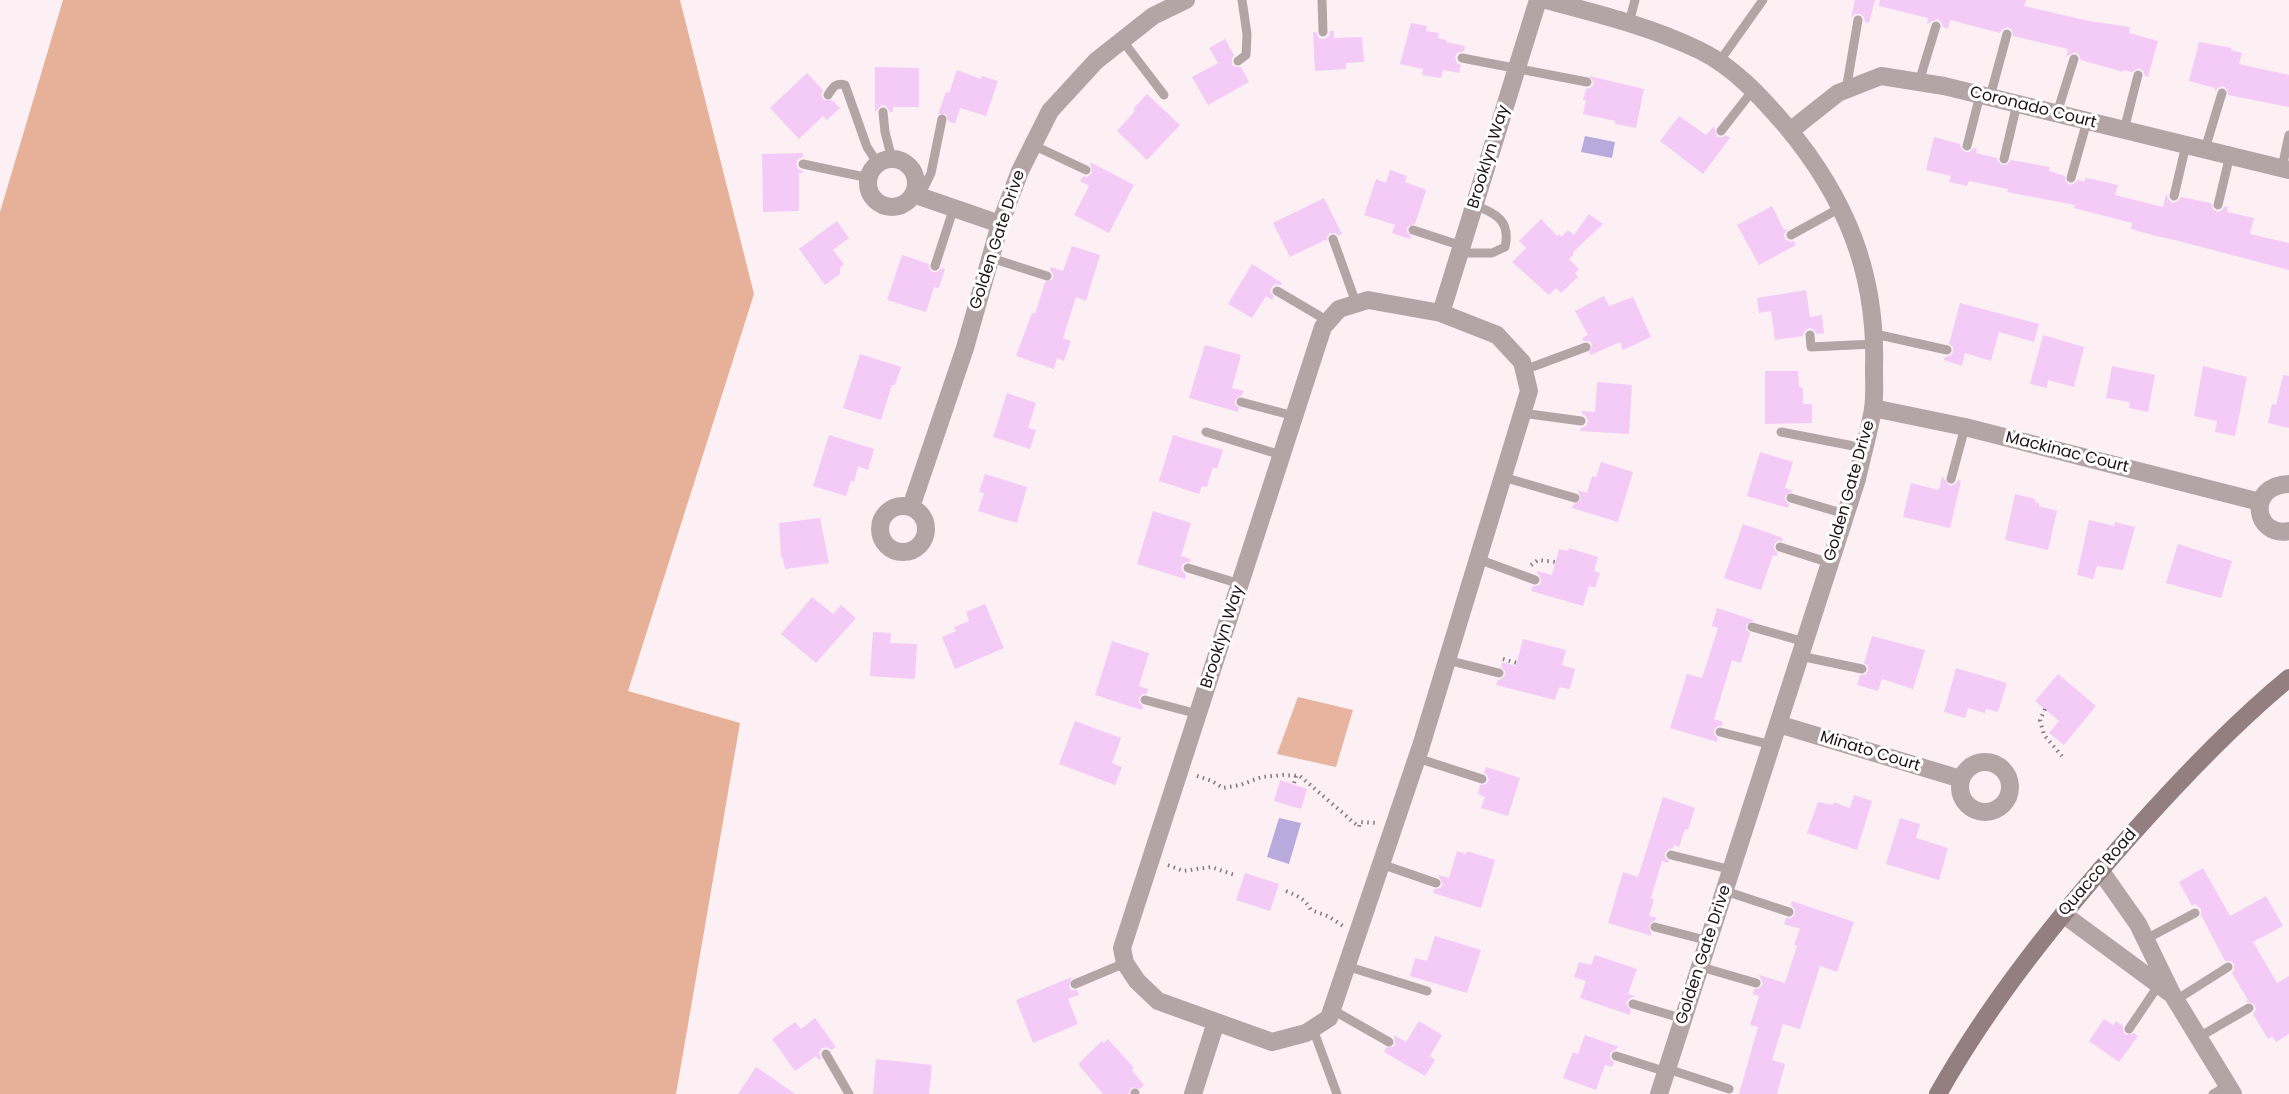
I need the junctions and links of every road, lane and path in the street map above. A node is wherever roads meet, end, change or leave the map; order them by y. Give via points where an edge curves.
1 (1242, 0) edge
2 (1322, 0) edge
3 (1538, 0) edge
4 (1546, 0) edge
5 (1635, 0) edge
6 (1763, 0) edge
7 (1179, 2) edge
8 (1858, 20) dead end
9 (1629, 23) junction
10 (1936, 26) dead end
11 (1323, 32) dead end
12 (2007, 34) dead end
13 (1122, 40) junction
14 (1462, 58) dead end
15 (2074, 59) dead end
16 (1238, 61) dead end
17 (1719, 63) junction
18 (1517, 69) junction
19 (2138, 75) dead end
20 (1587, 82) dead end
21 (1919, 82) junction
22 (1753, 90) junction
23 (1846, 90) junction
24 (2222, 93) dead end
25 (828, 95) dead end
26 (1164, 95) dead end
27 (1985, 96) junction
28 (2017, 104) junction
29 (883, 112) dead end
30 (2057, 113) junction
31 (942, 119) dead end
32 (2086, 120) junction
33 (2124, 130) junction
34 (1721, 131) dead end
35 (1790, 131) junction
36 (2289, 135) edge
37 (1033, 145) junction
38 (2186, 145) junction
39 (1967, 146) dead end
40 (2205, 149) junction
41 (2230, 155) junction
42 (2004, 159) dead end
43 (803, 165) dead end
44 (879, 167) junction
45 (2285, 169) edge
46 (1086, 170) dead end
47 (2071, 178) dead end
48 (917, 195) junction
49 (2174, 196) dead end
50 (1474, 205) junction
51 (2218, 205) dead end
52 (954, 207) junction
53 (1839, 208) junction
54 (1000, 224) junction
55 (1413, 230) dead end
56 (1791, 235) dead end
57 (1333, 239) dead end
58 (1461, 250) junction
59 (991, 258) junction
60 (935, 266) dead end
61 (1047, 276) dead end
62 (1277, 291) dead end
63 (1356, 303) junction
64 (1441, 313) junction
65 (1328, 321) junction
66 (1810, 335) dead end
67 (1875, 339) junction
68 (1586, 347) dead end
69 (1947, 350) dead end
70 (1524, 370) junction
71 (1241, 402) dead end
72 (1873, 408) junction
73 (1522, 413) junction
74 (1294, 416) junction
75 (1581, 421) dead end
76 (1965, 428) junction
77 (1206, 432) dead end
78 (1781, 432) dead end
79 (1864, 448) junction
80 (1281, 455) junction
81 (1503, 477) junction
82 (1951, 479) dead end
83 (2289, 484) edge
84 (1575, 498) dead end
85 (1791, 498) dead end
86 (2260, 502) junction
87 (911, 507) dead end
88 (1845, 514) junction
89 (2289, 531) edge
90 (1780, 547) dead end
91 (1478, 559) junction
92 (1830, 563) junction
93 (1188, 568) dead end
94 (1535, 580) dead end
95 (1240, 584) junction
96 (1752, 627) dead end
97 (1802, 649) junction
98 (1447, 660) junction
99 (1862, 669) dead end
100 (1499, 673) dead end
101 (2289, 678) edge
102 (1145, 699) dead end
103 (2045, 709) dead end
104 (1197, 714) junction
105 (1778, 724) junction
106 (1720, 732) dead end
107 (1772, 745) junction
108 (2062, 756) dead end
109 (1417, 758) junction
110 (1179, 772) junction
111 (1296, 776) junction
112 (1482, 779) dead end
113 (1961, 780) dead end
114 (1294, 783) dead end
115 (1394, 824) junction
116 (1671, 855) dead end
117 (1151, 858) junction
118 (1381, 864) junction
119 (1732, 870) junction
120 (2100, 870) junction
121 (1235, 875) dead end
122 (1436, 883) dead end
123 (1286, 891) dead end
124 (1725, 891) junction
125 (1788, 912) dead end
126 (2195, 913) dead end
127 (2063, 914) junction
128 (1655, 927) dead end
129 (1357, 933) junction
130 (2146, 939) junction
131 (1709, 941) junction
132 (1125, 963) junction
133 (1346, 966) junction
134 (1701, 967) junction
135 (2228, 967) dead end
136 (1756, 983) dead end
137 (1075, 984) dead end
138 (1427, 992) dead end
139 (2169, 993) junction
140 (1633, 1004) dead end
141 (2249, 1008) dead end
142 (1332, 1009) junction
143 (1684, 1019) junction
144 (1216, 1022) junction
145 (1313, 1029) junction
146 (2129, 1029) dead end
147 (2199, 1037) junction
148 (1389, 1042) dead end
149 (826, 1054) dead end
150 (1616, 1056) dead end
151 (1667, 1070) junction
152 (1729, 1089) dead end
153 (2225, 1091) edge
154 (849, 1094) edge
155 (1193, 1094) edge
156 (1337, 1094) edge
157 (1659, 1094) edge
158 (1938, 1094) edge

1 - 16 lane via 1248,34 1246,55
2 - 11 lane
3 - 18 street, Brooklyn Way
4 - 9 street, Golden Gate Drive
5 - 9 lane
6 - 17 lane
7 - 13 street, Golden Gate Drive
8 - 23 lane
9 - 17 street, Golden Gate Drive via 1703,52
10 - 21 lane
12 - 27 lane
13 - 26 lane
13 - 37 street, Golden Gate Drive via 1096,61 1050,111
14 - 18 lane
15 - 30 lane
17 - 22 street, Golden Gate Drive
18 - 20 lane
18 - 50 street, Brooklyn Way
19 - 33 lane
21 - 23 street, Coronado Court via 1881,76
21 - 27 street, Coronado Court
22 - 34 lane
22 - 35 street, Golden Gate Drive
23 - 35 street, Coronado Court
24 - 40 lane
25 - 44 lane via 835,85 845,85 867,147
27 - 28 street, Coronado Court
27 - 39 lane
28 - 30 street, Coronado Court
28 - 42 lane
29 - 44 lane via 885,132
30 - 32 street, Coronado Court
31 - 48 lane via 931,173
32 - 33 street, Coronado Court
32 - 47 lane
33 - 38 street, Coronado Court
35 - 53 street, Golden Gate Drive via 1830,187
36 - 45 lane
37 - 46 lane
37 - 54 street, Golden Gate Drive
38 - 40 street, Coronado Court
38 - 49 lane
40 - 41 street, Coronado Court
41 - 45 street, Coronado Court
41 - 51 lane
43 - 44 lane
44 - 48 street via 902,161 913,171
44 - 48 street via 869,190 873,197 886,206 902,204
48 - 52 street
50 - 58 street, Brooklyn Way
50 - 58 lane via 1496,213 1502,221 1507,238 1505,247 1492,253
52 - 54 street
52 - 60 lane
53 - 56 lane
53 - 67 street, Golden Gate Drive via 1858,248 1872,305
54 - 59 street, Golden Gate Drive
55 - 58 lane
57 - 63 lane
58 - 64 street, Brooklyn Way
59 - 61 lane
59 - 87 street, Golden Gate Drive
62 - 65 lane
63 - 64 street via 1368,300
63 - 65 street via 1339,309
64 - 70 street via 1497,335 1522,362
65 - 74 street, Brooklyn Way
66 - 67 lane via 1811,347
67 - 69 lane
67 - 72 street, Golden Gate Drive
68 - 70 lane
70 - 73 street via 1529,391
71 - 74 lane
72 - 76 street, Mackinac Court
72 - 79 street, Golden Gate Drive
73 - 75 lane
73 - 81 street
74 - 80 street, Brooklyn Way
76 - 82 lane
76 - 86 street, Mackinac Court
77 - 80 lane
78 - 79 lane
79 - 88 street, Golden Gate Drive
80 - 95 street, Brooklyn Way
81 - 84 lane
81 - 91 street
83 - 86 street via 2268,489
85 - 88 lane
86 - 89 street via 2262,521 2275,531
88 - 92 street, Golden Gate Drive
90 - 92 lane
91 - 94 lane
91 - 98 street
92 - 97 street, Golden Gate Drive
93 - 95 lane
95 - 104 street, Brooklyn Way
96 - 97 lane
97 - 99 lane
97 - 105 street, Golden Gate Drive
98 - 100 lane
98 - 109 street
101 - 120 street, Quacco Road via 2174,786
102 - 104 lane
103 - 108 path via 2040,720 2044,735
104 - 110 street, Brooklyn Way
105 - 107 street, Golden Gate Drive
105 - 113 street, Minato Court
106 - 107 lane
107 - 119 street, Golden Gate Drive
109 - 112 lane
109 - 115 street
110 - 111 path via 1223,788 1262,777
110 - 117 street, Brooklyn Way
111 - 114 path
111 - 115 path via 1316,788 1359,827 1360,822
115 - 118 street
116 - 119 lane
117 - 121 path via 1183,870 1211,867
117 - 132 street, Brooklyn Way via 1122,948
118 - 122 lane
118 - 129 street
119 - 124 street, Golden Gate Drive
120 - 127 street, Quacco Road
120 - 130 street
123 - 129 path via 1306,901 1311,910
124 - 125 lane
124 - 131 street, Golden Gate Drive
126 - 130 lane
127 - 139 street
127 - 158 street, Quacco Road via 2007,987
128 - 131 lane
129 - 133 street
130 - 139 street
131 - 134 street, Golden Gate Drive
132 - 137 lane
132 - 144 street via 1158,1001
133 - 138 lane
133 - 142 street
134 - 136 lane
134 - 143 street, Golden Gate Drive
135 - 139 lane
139 - 146 lane
139 - 147 street
140 - 143 lane
141 - 147 lane
142 - 145 street via 1329,1018
142 - 148 lane
143 - 151 street, Golden Gate Drive
144 - 145 street via 1272,1042
144 - 155 street
145 - 156 lane
147 - 153 street
149 - 154 lane
150 - 151 lane
151 - 152 lane
151 - 157 street, Golden Gate Drive

